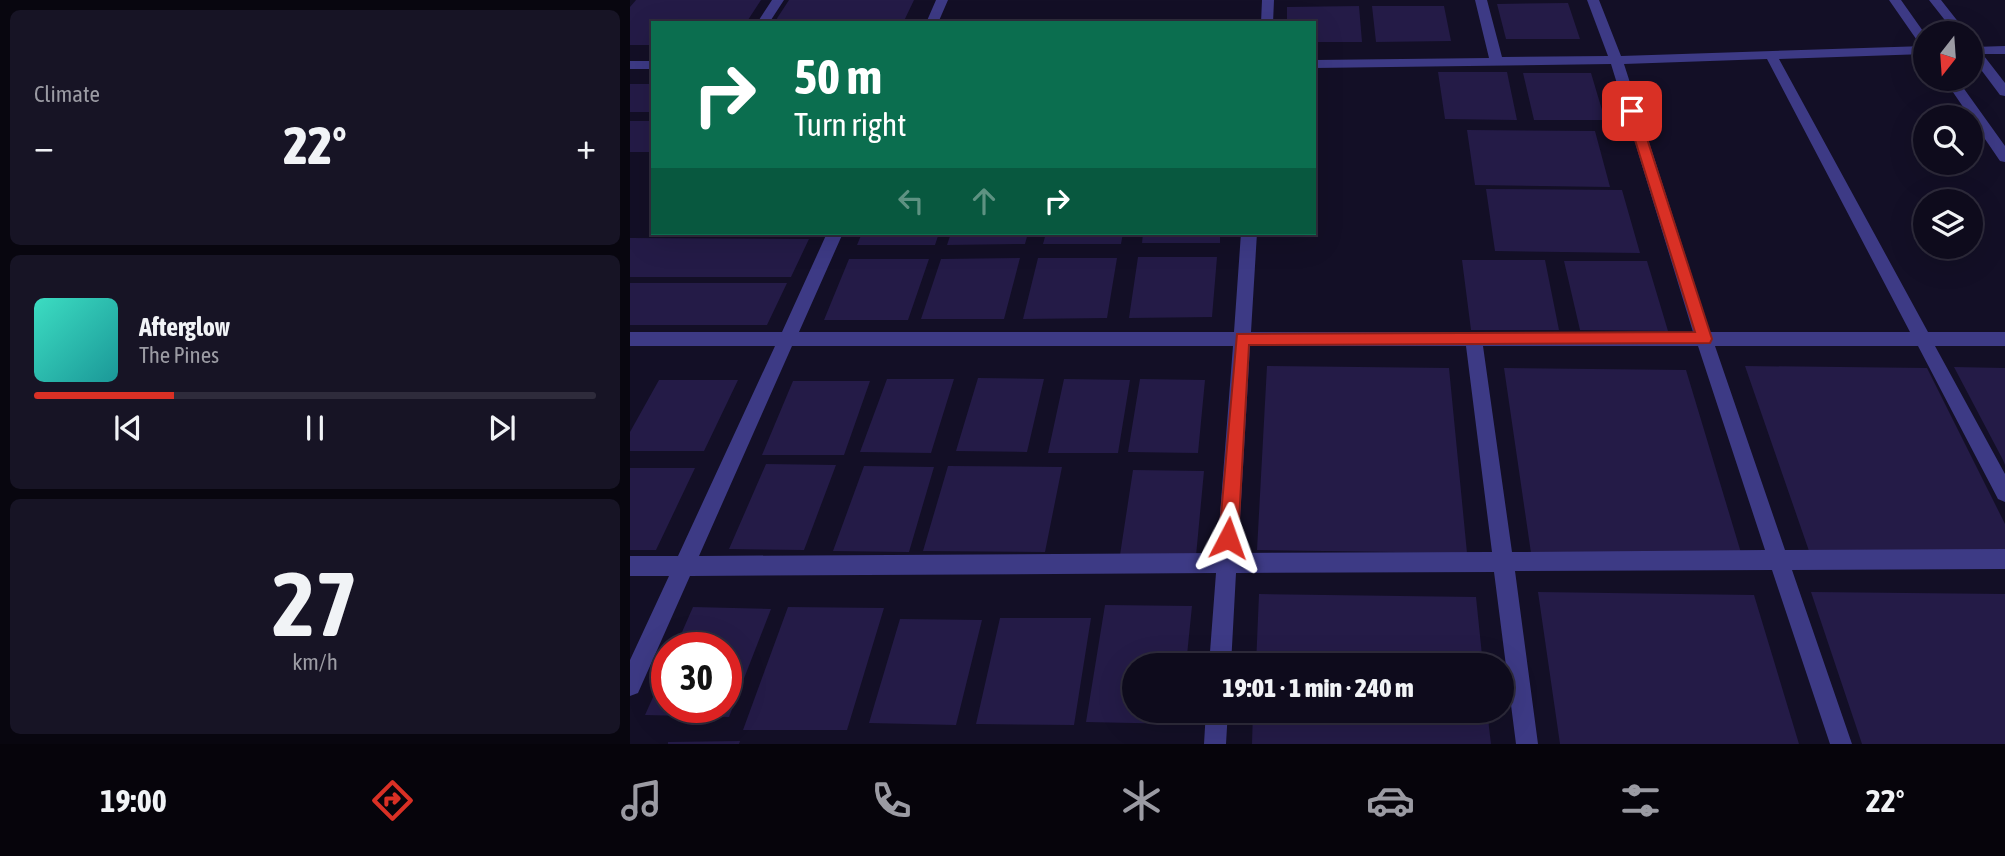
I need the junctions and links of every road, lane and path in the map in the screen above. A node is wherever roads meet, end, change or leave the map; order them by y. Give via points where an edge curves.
1 (778, 0) edge
2 (942, 0) edge
3 (1268, 0) edge
4 (1481, 0) edge
5 (1593, 0) edge
6 (1895, 0) edge
7 (1935, 0) edge
8 (764, 21) edge
9 (933, 21) edge
10 (1267, 21) edge
11 (1952, 21) edge
12 (1913, 26) edge
13 (1983, 49) edge
14 (1913, 50) edge
15 (2005, 51) edge
16 (1771, 55) junction
17 (1616, 60) junction
18 (1497, 62) junction
19 (1983, 63) edge
20 (1316, 64) edge
21 (630, 65) edge
22 (651, 65) edge
23 (1958, 91) edge
24 (2005, 92) edge
25 (2005, 157) edge
26 (834, 235) edge
27 (1249, 235) edge
28 (630, 339) edge
29 (787, 339) junction
30 (1242, 339) junction
31 (1474, 339) junction
32 (1704, 339) junction
33 (1922, 339) junction
34 (2005, 339) edge
35 (2005, 493) edge
36 (2005, 559) edge
37 (1779, 560) junction
38 (1503, 561) junction
39 (1227, 562) junction
40 (684, 565) junction
41 (630, 566) edge
42 (1221, 653) edge
43 (630, 685) edge
44 (1216, 723) edge
45 (1215, 744) edge
46 (1527, 744) edge
47 (1841, 744) edge

1 - 8 street
2 - 9 street
3 - 10 street
4 - 18 street
5 - 17 street
6 - 12 street
7 - 11 street
13 - 15 street
14 - 16 street
16 - 17 street
16 - 33 street
17 - 18 street
17 - 32 street
18 - 20 street
19 - 24 street
21 - 22 street
23 - 25 street
26 - 29 street
27 - 30 street
28 - 29 street
29 - 30 street
29 - 40 street
30 - 31 street
30 - 39 street
31 - 32 street
31 - 38 street
32 - 33 street
32 - 37 street
33 - 34 street
33 - 35 street
36 - 37 street
37 - 38 street
37 - 47 street
38 - 39 street
38 - 46 street
39 - 40 street
39 - 42 street
40 - 41 street
40 - 43 street
44 - 45 street

